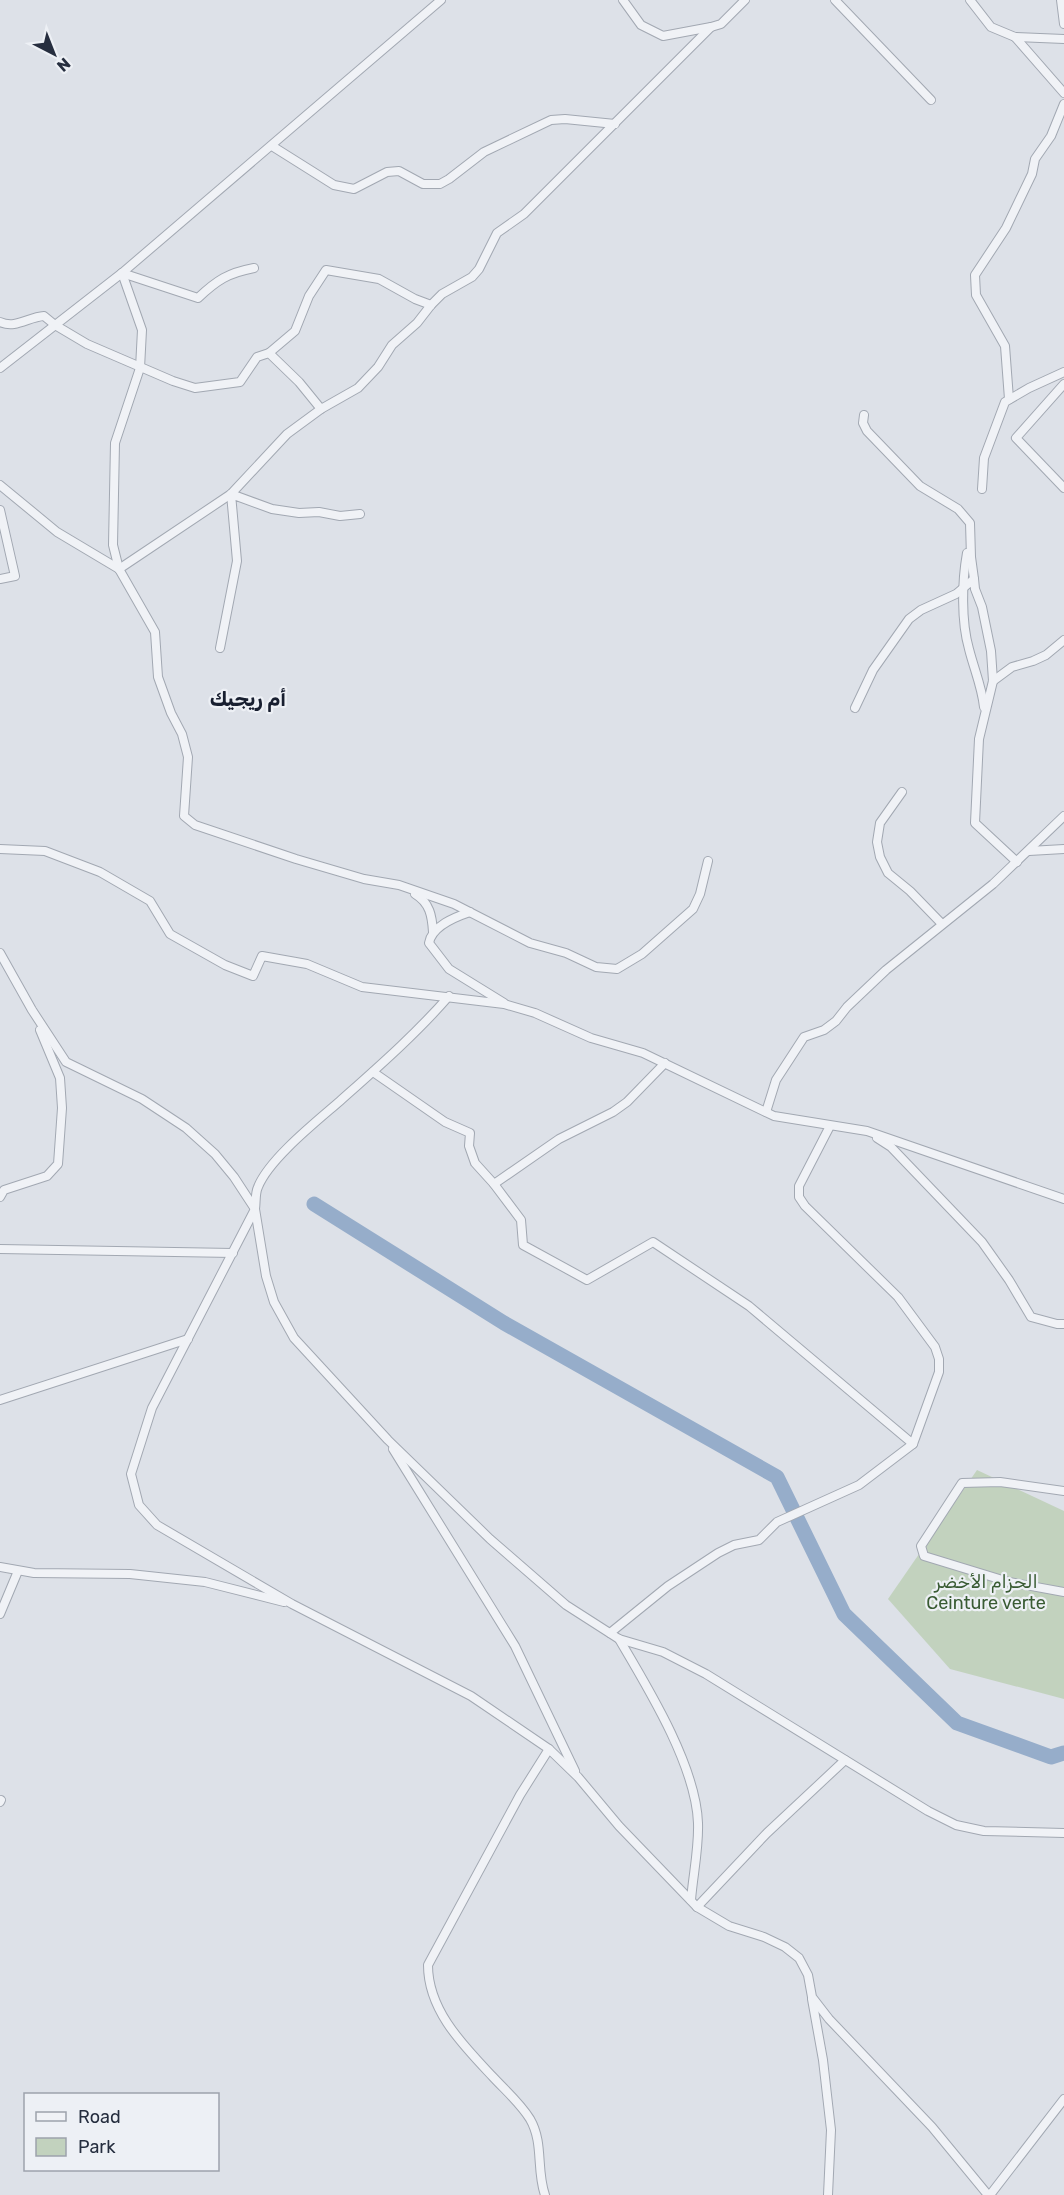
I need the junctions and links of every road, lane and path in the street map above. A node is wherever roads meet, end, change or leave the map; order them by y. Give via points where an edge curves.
1 (441, 0) edge
2 (623, 0) edge
3 (746, 0) edge
4 (835, 0) edge
5 (970, 0) edge
6 (1061, 0) edge
7 (1064, 24) edge
8 (711, 27) junction
9 (1015, 37) junction
10 (1064, 39) edge
11 (1064, 93) edge
12 (931, 100) dead end
13 (1064, 104) edge
14 (615, 124) junction
15 (272, 146) junction
16 (254, 268) dead end
17 (122, 273) junction
18 (431, 305) junction
19 (0, 322) edge
20 (55, 325) junction
21 (269, 353) junction
22 (0, 368) edge
23 (140, 368) junction
24 (1064, 372) edge
25 (1064, 384) edge
26 (1009, 399) junction
27 (321, 409) junction
28 (864, 415) dead end
29 (0, 485) edge
30 (1064, 488) edge
31 (982, 489) dead end
32 (231, 494) junction
33 (0, 510) edge
34 (360, 514) dead end
35 (970, 537) junction
36 (119, 569) junction
37 (0, 579) edge
38 (974, 579) junction
39 (965, 587) junction
40 (1064, 640) edge
41 (220, 648) dead end
42 (993, 681) junction
43 (855, 708) dead end
44 (984, 717) junction
45 (902, 792) dead end
46 (1064, 816) edge
47 (0, 849) edge
48 (1064, 849) edge
49 (1029, 851) junction
50 (708, 861) dead end
51 (1017, 862) junction
52 (399, 885) junction
53 (470, 912) junction
54 (942, 924) junction
55 (433, 932) junction
56 (0, 953) edge
57 (449, 996) junction
58 (504, 1004) junction
59 (32, 1010) junction
60 (665, 1063) junction
61 (373, 1072) junction
62 (766, 1112) junction
63 (830, 1126) junction
64 (867, 1131) junction
65 (494, 1184) junction
66 (0, 1197) edge
67 (1064, 1199) edge
68 (255, 1209) junction
69 (0, 1249) edge
70 (233, 1253) junction
71 (1064, 1324) edge
72 (188, 1339) junction
73 (0, 1400) edge
74 (388, 1440) junction
75 (913, 1444) junction
76 (1064, 1491) edge
77 (0, 1567) edge
78 (18, 1570) junction
79 (1064, 1592) edge
80 (292, 1604) junction
81 (0, 1614) edge
82 (610, 1633) junction
83 (619, 1639) junction
84 (549, 1749) junction
85 (845, 1760) junction
86 (578, 1777) junction
87 (1064, 1833) edge
88 (694, 1904) junction
89 (812, 1997) junction
90 (1064, 2099) edge
91 (544, 2195) edge
92 (828, 2195) edge
93 (989, 2195) edge

1 - 15 street
2 - 8 street via 641,25 663,36
3 - 8 street via 721,24
4 - 12 street
5 - 9 street via 991,27
6 - 7 street
8 - 14 street
9 - 10 street
9 - 11 street
13 - 26 street via 1006,228 975,275 976,295 1005,346
14 - 15 street via 551,120 484,152 440,184 423,183 399,171 387,172 354,189 334,185
14 - 18 street via 524,214 497,233 472,277
15 - 17 street
16 - 17 street via 234,272 198,298
17 - 20 street
17 - 23 street via 142,330
18 - 21 street via 379,279 327,270 309,296 295,331
18 - 27 street via 358,388
19 - 20 street via 8,326 44,316
20 - 22 street
20 - 23 street
21 - 23 street via 257,357 240,382 195,388
21 - 27 street
23 - 36 street via 115,443 113,545
24 - 26 street
25 - 30 street via 1016,438
26 - 31 street via 984,458
27 - 32 street via 287,434
28 - 35 street via 867,431 920,486 958,509 970,523
29 - 36 street via 57,532
32 - 34 street via 272,509 340,516
32 - 36 street
32 - 41 street via 237,561
33 - 37 street via 15,576
35 - 38 street
35 - 39 street
36 - 52 street via 155,632 158,677 182,734 188,757 184,816 207,831 364,879
38 - 39 street
38 - 42 street via 991,651
39 - 43 street via 909,619 873,669
39 - 44 street via 965,630 983,692
40 - 42 street via 1046,655 1012,667
42 - 44 street
44 - 51 street via 979,739 975,823
45 - 54 street via 880,823 880,857 888,873
46 - 49 street
47 - 57 street via 45,851 100,872 150,901 170,934 253,976 262,956 307,964 362,987
48 - 49 street
49 - 51 street
50 - 53 street via 693,909 642,954 617,969 596,967 530,943
51 - 54 street
52 - 53 street
52 - 55 street via 424,900 430,909
53 - 55 street
54 - 62 street via 886,970 836,1021 804,1037 776,1080
55 - 58 street via 429,943 449,969
56 - 59 street
57 - 58 street
57 - 61 street
58 - 60 street
59 - 66 street via 60,1078 62,1108 57,1164 47,1176 4,1190
59 - 68 street via 66,1062 142,1099 186,1128 215,1154
60 - 62 street
60 - 65 street via 613,1112 559,1139
61 - 65 street via 445,1122 470,1133 469,1146 475,1163
61 - 68 street via 300,1136 267,1172 257,1188
62 - 63 street
63 - 64 street
63 - 75 street via 800,1181 799,1197 898,1297 935,1347 939,1372
64 - 67 street
64 - 71 street via 891,1147 981,1242 1030,1317
65 - 75 street via 521,1220 523,1245 587,1280 653,1242 749,1306
68 - 70 street
68 - 74 street via 274,1302 294,1338
69 - 70 street
70 - 72 street
72 - 73 street
72 - 80 street via 152,1408 131,1474 139,1505 157,1525
74 - 82 street via 490,1539 566,1605
74 - 86 street via 515,1646
75 - 82 street via 859,1485 777,1522 759,1540 717,1553
76 - 79 street via 1000,1482 962,1483 921,1546 921,1552 1009,1581
77 - 78 street
78 - 80 street via 130,1574 205,1582
78 - 81 street
80 - 84 street via 471,1696
82 - 83 street
83 - 85 street via 663,1652 706,1674
83 - 88 street via 652,1694 691,1783 699,1824
84 - 86 street
84 - 91 street via 428,1965 435,2002 448,2025 531,2120 540,2147
85 - 87 street via 956,1825 984,1831
85 - 88 street
86 - 88 street
88 - 89 street via 729,1926 764,1937 799,1958 808,1975
89 - 92 street via 831,2130
89 - 93 street
90 - 93 street

